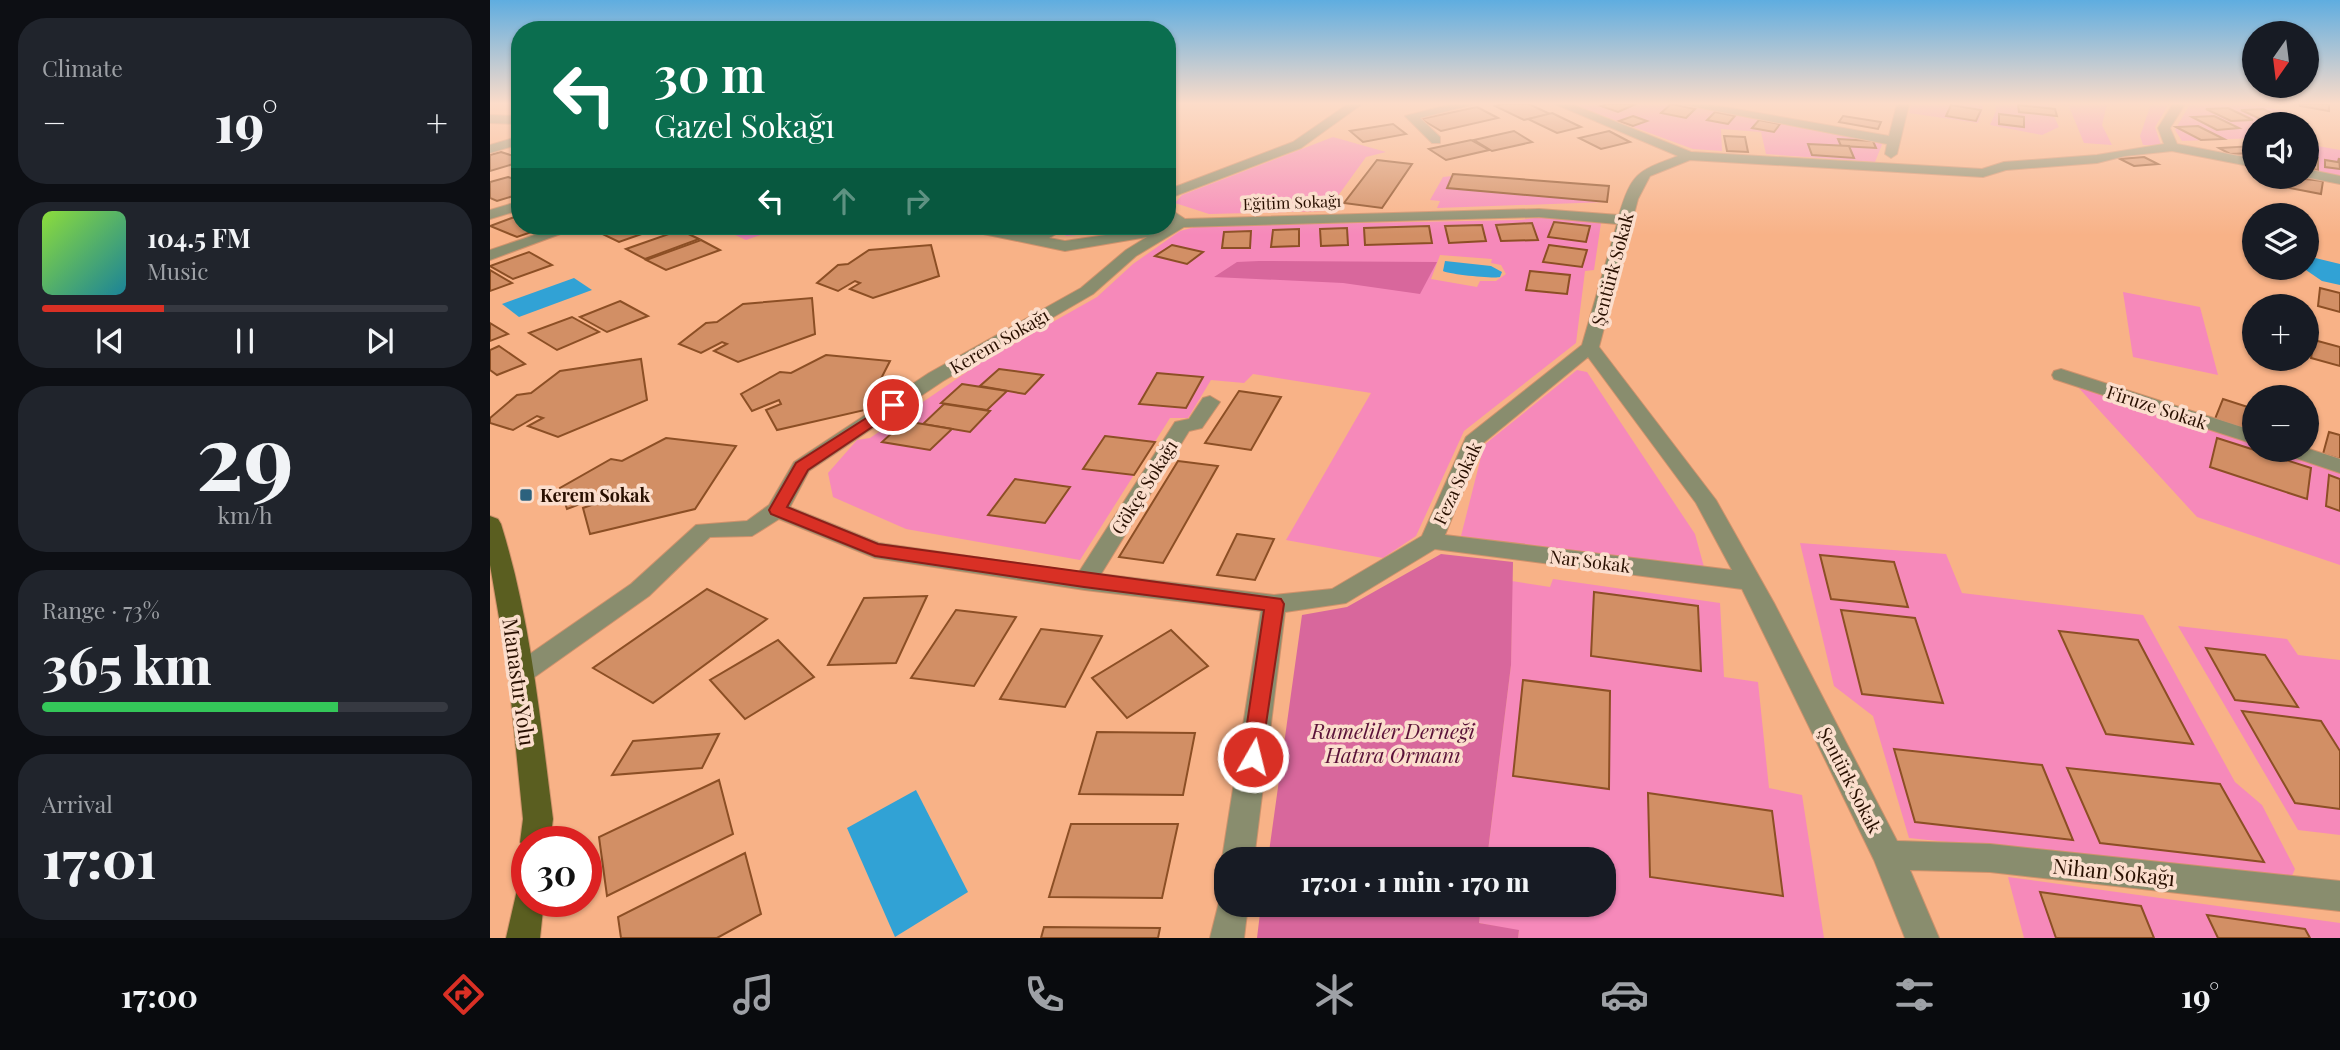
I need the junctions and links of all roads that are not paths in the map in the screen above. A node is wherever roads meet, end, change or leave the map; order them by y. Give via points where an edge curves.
1 (1290, 148) edge
2 (1669, 148) edge
3 (1892, 148) edge
4 (2165, 148) edge
5 (2176, 148) edge
6 (1689, 156) junction
7 (2242, 161) edge
8 (1887, 170) junction
9 (2319, 176) edge
10 (2340, 180) edge
11 (1176, 192) edge
12 (511, 208) edge
13 (490, 215) edge
14 (1176, 217) edge
15 (1625, 220) junction
16 (549, 235) edge
17 (1013, 235) edge
18 (1044, 235) edge
19 (1136, 235) edge
20 (1152, 235) edge
21 (1035, 239) junction
22 (490, 255) edge
23 (1590, 347) junction
24 (2061, 375) dead end
25 (1210, 402) dead end
26 (2242, 434) edge
27 (2319, 459) edge
28 (2340, 466) edge
29 (777, 510) junction
30 (490, 524) edge
31 (1431, 541) junction
32 (1084, 581) junction
33 (1750, 581) junction
34 (1274, 604) junction
35 (520, 674) junction
36 (537, 826) edge
37 (1240, 847) edge
38 (1888, 855) junction
39 (2340, 896) edge
40 (526, 917) edge
41 (1230, 917) edge
42 (523, 938) edge
43 (1227, 938) edge
44 (1922, 938) edge

1 - 11 street
2 - 6 street
3 - 8 street
4 - 8 street, Şentürk Sokak via 2097,159 2004,166 1983,173
5 - 7 street, Şentürk Sokak
6 - 8 street, Şentürk Sokak
6 - 15 street, Şentürk Sokak via 1645,173
9 - 10 street
12 - 13 street
14 - 15 street, Eğitim Sokağı via 1539,213
15 - 23 street, Şentürk Sokak
16 - 22 street
17 - 21 street, Eğitim Sokağı
18 - 21 street
19 - 21 street, Eğitim Sokağı via 1065,246
20 - 29 street, Kerem Sokağı via 1087,291 936,377 801,467
23 - 31 street, Feza Sokak via 1473,441
23 - 33 street, Şentürk Sokak via 1705,500
24 - 26 street, Firuze Sokak
25 - 32 street, Gökçe Sokağı via 1195,424 1182,426
27 - 28 street
29 - 32 street, Feza Sokak via 875,550
29 - 35 street, Kerem Sokağı via 752,528 704,530 640,590
30 - 35 main road, Manastır Yolu via 504,567
31 - 33 street, Nar Sokak
31 - 34 street, Feza Sokak via 1337,597
32 - 34 street, Feza Sokak
33 - 38 street, Şentürk Sokak
34 - 37 street
35 - 36 main road, Manastır Yolu
38 - 39 street, Nihan Sokağı via 1990,858
38 - 44 street, Şentürk Sokak
40 - 42 main road
41 - 43 street

